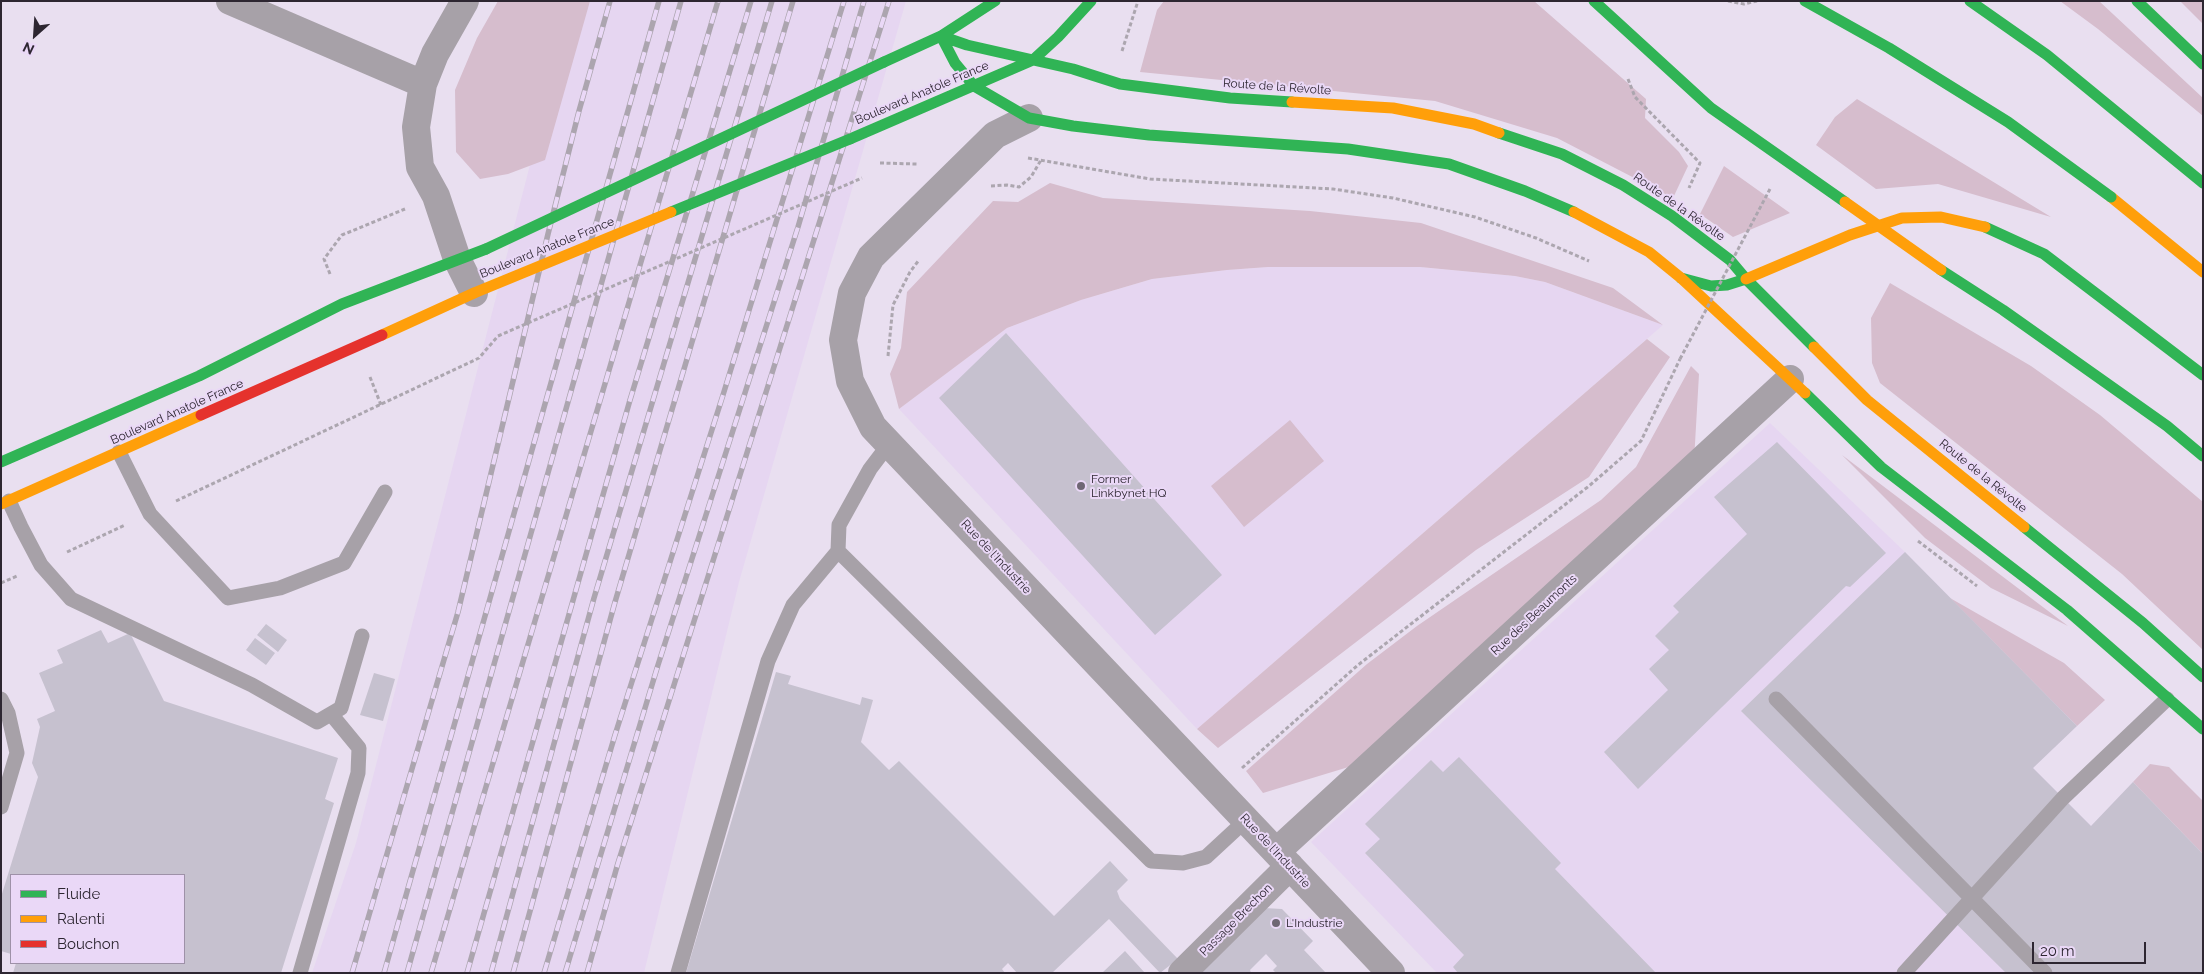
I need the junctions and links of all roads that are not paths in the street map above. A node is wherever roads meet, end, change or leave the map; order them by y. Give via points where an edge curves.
1 (230, 1) edge
2 (465, 1) edge
3 (995, 1) edge
4 (1091, 1) edge
5 (1594, 1) edge
6 (1805, 1) edge
7 (1970, 1) edge
8 (2137, 1) edge
9 (941, 36) junction
10 (1033, 60) junction
11 (2203, 64) edge
12 (423, 84) junction
13 (974, 86) junction
14 (1028, 118) junction
15 (2203, 183) edge
16 (457, 259) junction
17 (2203, 272) edge
18 (1681, 278) junction
19 (1746, 279) junction
20 (474, 293) junction
21 (2203, 375) edge
22 (1790, 379) junction
23 (889, 444) junction
24 (119, 452) junction
25 (2203, 456) edge
26 (1, 462) edge
27 (385, 492) dead end
28 (5, 503) edge
29 (838, 551) junction
30 (362, 636) dead end
31 (2203, 676) edge
32 (1, 699) edge
33 (1776, 699) dead end
34 (2168, 700) junction
35 (332, 714) junction
36 (2203, 729) edge
37 (1, 807) edge
38 (1246, 820) junction
39 (1284, 859) junction
40 (300, 973) edge
41 (678, 973) edge
42 (1182, 973) edge
43 (1391, 973) edge
44 (1904, 973) edge
45 (2045, 973) edge

1 - 12 street
2 - 12 street via 434,54
3 - 9 main road, Boulevard Anatole France
4 - 10 main road, Boulevard Anatole France
5 - 25 main road, bridge via 1711,108 2167,426
6 - 17 main road, bridge via 1889,48 2008,122 2111,197
7 - 15 main road via 2046,55
8 - 11 main road
9 - 10 main road, Route de la Révolte
9 - 13 main road via 955,63
9 - 16 main road, Boulevard Anatole France, bridge via 486,249
10 - 13 main road, Boulevard Anatole France
10 - 19 main road, Route de la Révolte via 1120,84 1160,90 1230,98 1393,108 1474,124 1562,154 1623,185 1672,216 1730,260
12 - 16 street via 416,126 418,158 436,196
13 - 14 main road
13 - 20 main road, Boulevard Anatole France, bridge
14 - 18 main road via 1149,135 1356,149 1450,164 1580,215 1649,252
14 - 23 street, Rue de l'Industrie via 995,135 870,257 852,293 843,340 850,381 873,427
16 - 20 street
16 - 26 main road, Boulevard Anatole France via 342,304 199,376
18 - 19 main road via 1711,286
18 - 22 main road
19 - 21 main road via 1850,235 1902,218 1940,217 1990,228 2044,254
19 - 31 main road, Route de la Révolte via 1867,400
20 - 24 main road, Boulevard Anatole France
22 - 34 main road via 1881,467 2067,610
22 - 39 street, Rue des Beaumonts
23 - 29 lane via 870,469 839,525
23 - 38 street, Rue de l'Industrie
24 - 27 lane via 150,514 228,598 280,588 344,563
24 - 28 main road, Boulevard Anatole France
28 - 35 lane via 41,565 70,599 252,685 317,722
29 - 38 lane via 1151,861 1183,863 1206,857
29 - 41 lane via 794,605 768,661
30 - 35 lane via 341,708
32 - 37 lane via 8,713 17,753
33 - 45 lane
34 - 36 main road
34 - 44 lane via 2063,798
35 - 40 lane via 359,748 358,773
38 - 39 street, Rue de l'Industrie
39 - 42 street, Passage Brechon
39 - 43 street, Rue de l'Industrie

